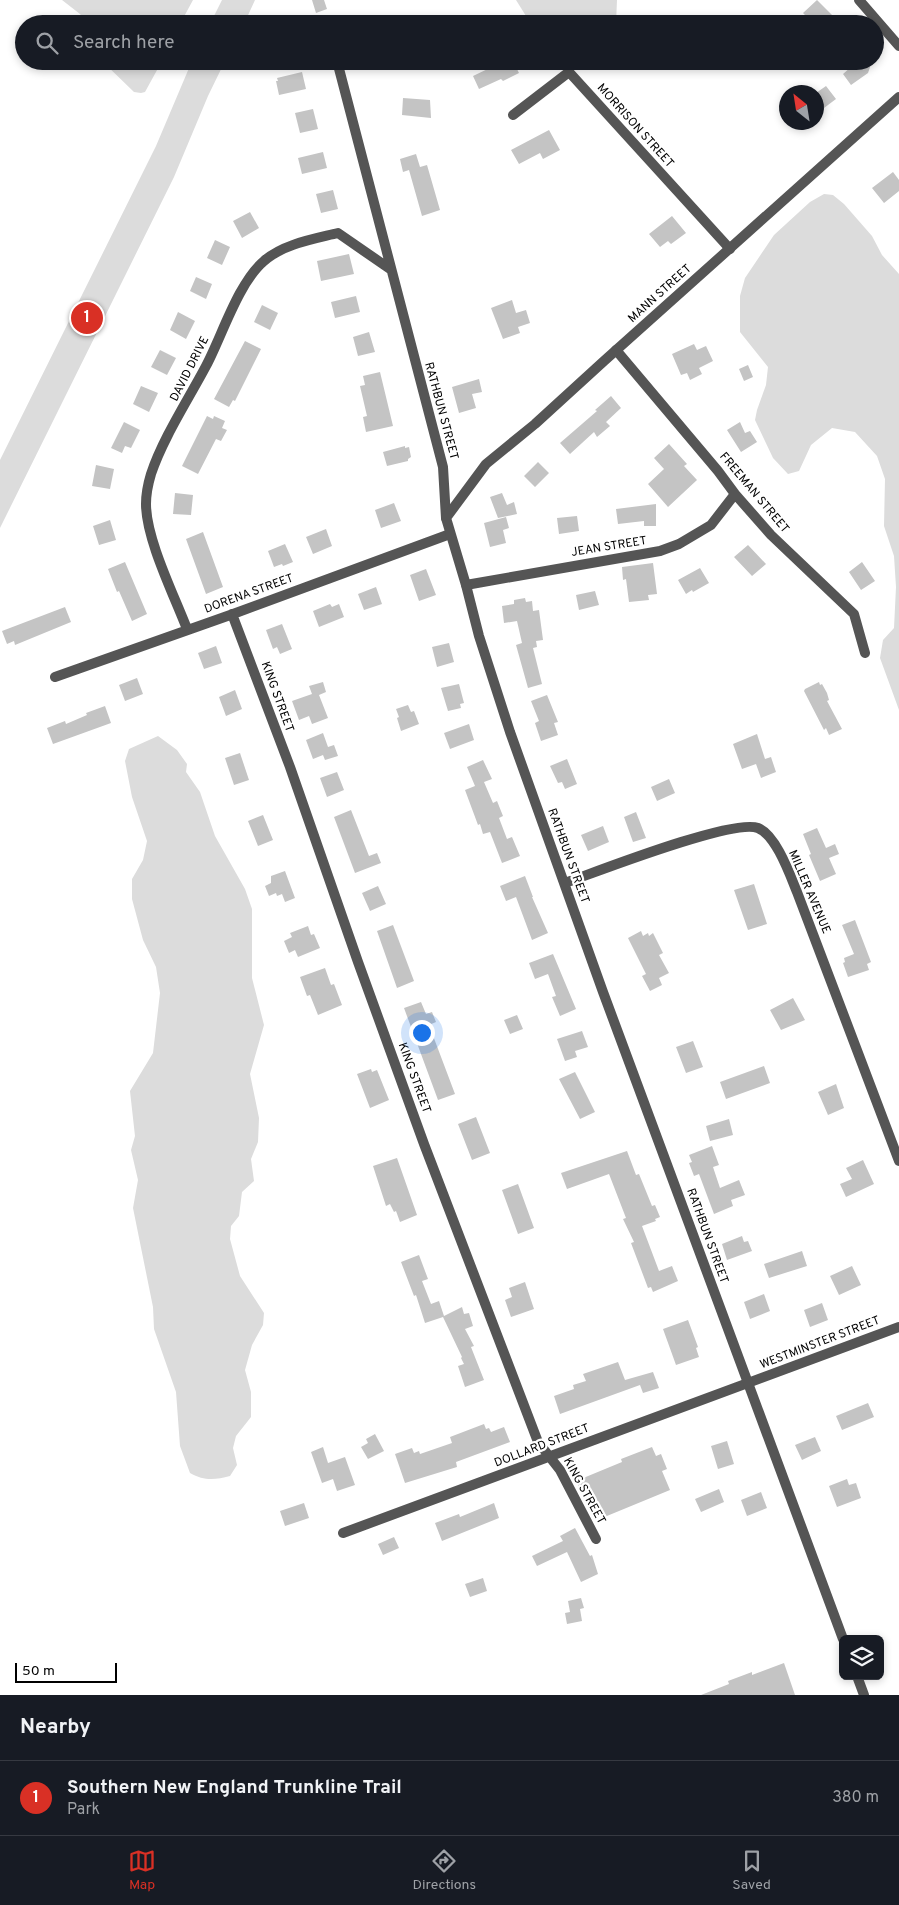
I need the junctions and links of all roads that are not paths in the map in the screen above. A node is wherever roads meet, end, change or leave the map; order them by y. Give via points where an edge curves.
1 (860, 0) edge
2 (873, 15) edge
3 (884, 28) edge
4 (899, 46) edge
5 (339, 70) edge
6 (899, 97) edge
7 (513, 115) dead end
8 (730, 249) junction
9 (390, 269) junction
10 (616, 350) junction
11 (736, 494) junction
12 (446, 518) junction
13 (450, 534) junction
14 (466, 585) junction
15 (232, 614) junction
16 (187, 629) junction
17 (865, 653) dead end
18 (56, 677) dead end
19 (565, 883) junction
20 (899, 1161) edge
21 (899, 1327) edge
22 (750, 1384) junction
23 (550, 1456) junction
24 (344, 1533) dead end
25 (596, 1539) dead end
26 (842, 1635) edge
27 (858, 1680) edge
28 (864, 1695) edge

1 - 2 street
3 - 4 street
5 - 9 street, RATHBUN STREET
6 - 8 street, MANN STREET
7 - 8 street, MORRISON STREET via 569,72
8 - 10 street, MANN STREET
9 - 12 street, RATHBUN STREET via 443,466
9 - 16 street, DAVID DRIVE via 338,233 288,247 264,260 252,274 160,452 146,491 148,527
10 - 11 street, FREEMAN STREET
10 - 12 street, MANN STREET via 486,464
11 - 14 street, JEAN STREET via 711,525 660,552
11 - 17 street, FREEMAN STREET via 771,535 854,614
12 - 13 street, RATHBUN STREET
13 - 14 street, RATHBUN STREET
13 - 15 street, DORENA STREET
14 - 19 street, RATHBUN STREET via 510,732
15 - 16 street, DORENA STREET
15 - 23 street, KING STREET via 484,1301 538,1442
16 - 18 street, DORENA STREET
19 - 20 street, MILLER AVENUE via 670,846 737,828 760,828 784,861 797,892
19 - 22 street, RATHBUN STREET
21 - 22 street, WESTMINSTER STREET
22 - 23 street, DOLLARD STREET
22 - 26 street, RATHBUN STREET
23 - 24 street, DOLLARD STREET
23 - 25 street, KING STREET
27 - 28 street

